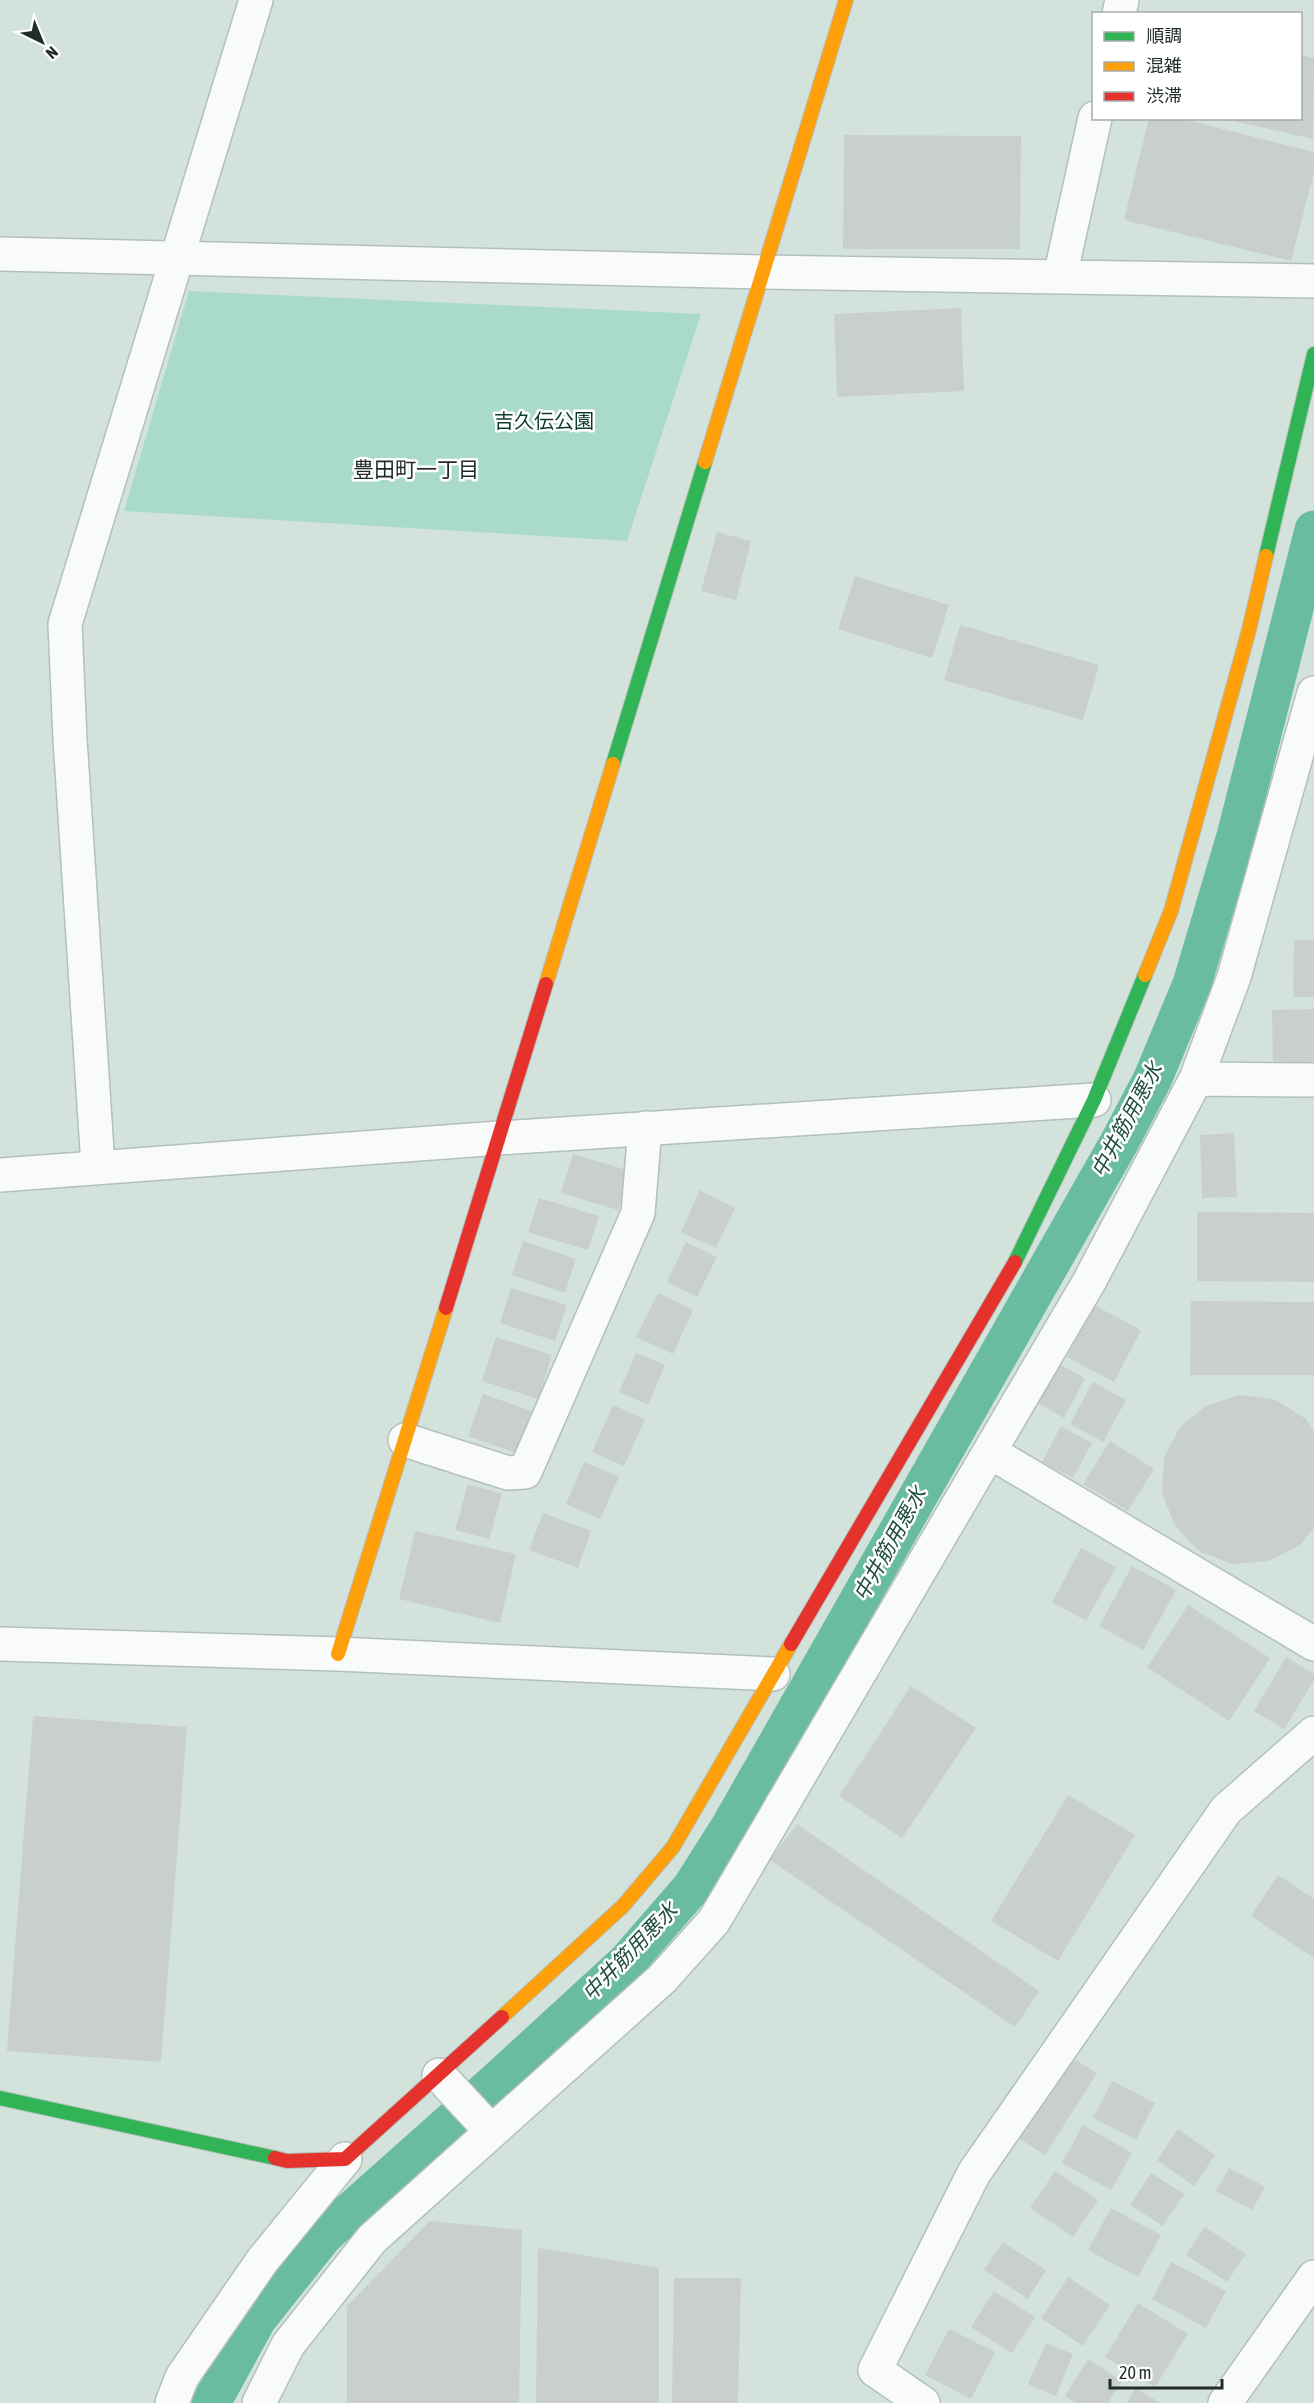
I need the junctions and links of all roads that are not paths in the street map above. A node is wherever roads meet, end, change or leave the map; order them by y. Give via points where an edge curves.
1 (256, 0) edge
2 (846, 0) edge
3 (1095, 120) edge
4 (0, 254) edge
5 (177, 260) junction
6 (762, 272) junction
7 (1060, 277) junction
8 (1314, 281) edge
9 (1314, 354) edge
10 (1314, 693) edge
11 (1196, 1079) junction
12 (1314, 1080) edge
13 (1094, 1100) junction
14 (645, 1128) junction
15 (499, 1138) junction
16 (98, 1166) junction
17 (0, 1175) edge
18 (405, 1440) junction
19 (990, 1452) junction
20 (0, 1644) edge
21 (1314, 1644) edge
22 (338, 1654) junction
23 (773, 1674) junction
24 (1314, 1732) edge
25 (439, 2075) junction
26 (0, 2098) edge
27 (491, 2131) junction
28 (345, 2159) junction
29 (1314, 2277) edge
30 (172, 2403) edge
31 (259, 2403) edge
32 (923, 2403) edge
33 (1225, 2403) edge

1 - 5 street
2 - 6 street
3 - 7 street
4 - 5 street
5 - 6 street
5 - 16 street via 65,624
6 - 7 street
6 - 15 street
7 - 8 street
9 - 13 street via 1250,630 1171,911
10 - 11 street via 1234,977
11 - 12 street
11 - 19 street via 1089,1282
13 - 14 street
13 - 23 street via 1023,1248
14 - 15 street
14 - 18 street via 638,1213 525,1472 508,1473
15 - 16 street
15 - 18 street
16 - 17 street
18 - 22 street
19 - 21 street
19 - 27 street via 714,1921 662,1979
20 - 22 street
22 - 23 street
23 - 25 street via 666,1855 623,1906
24 - 32 street via 1226,1810 974,2173 875,2370
25 - 27 street
25 - 28 street
26 - 28 street via 287,2161
27 - 31 street via 372,2239 288,2345
28 - 30 street via 262,2261 182,2377
29 - 33 street

